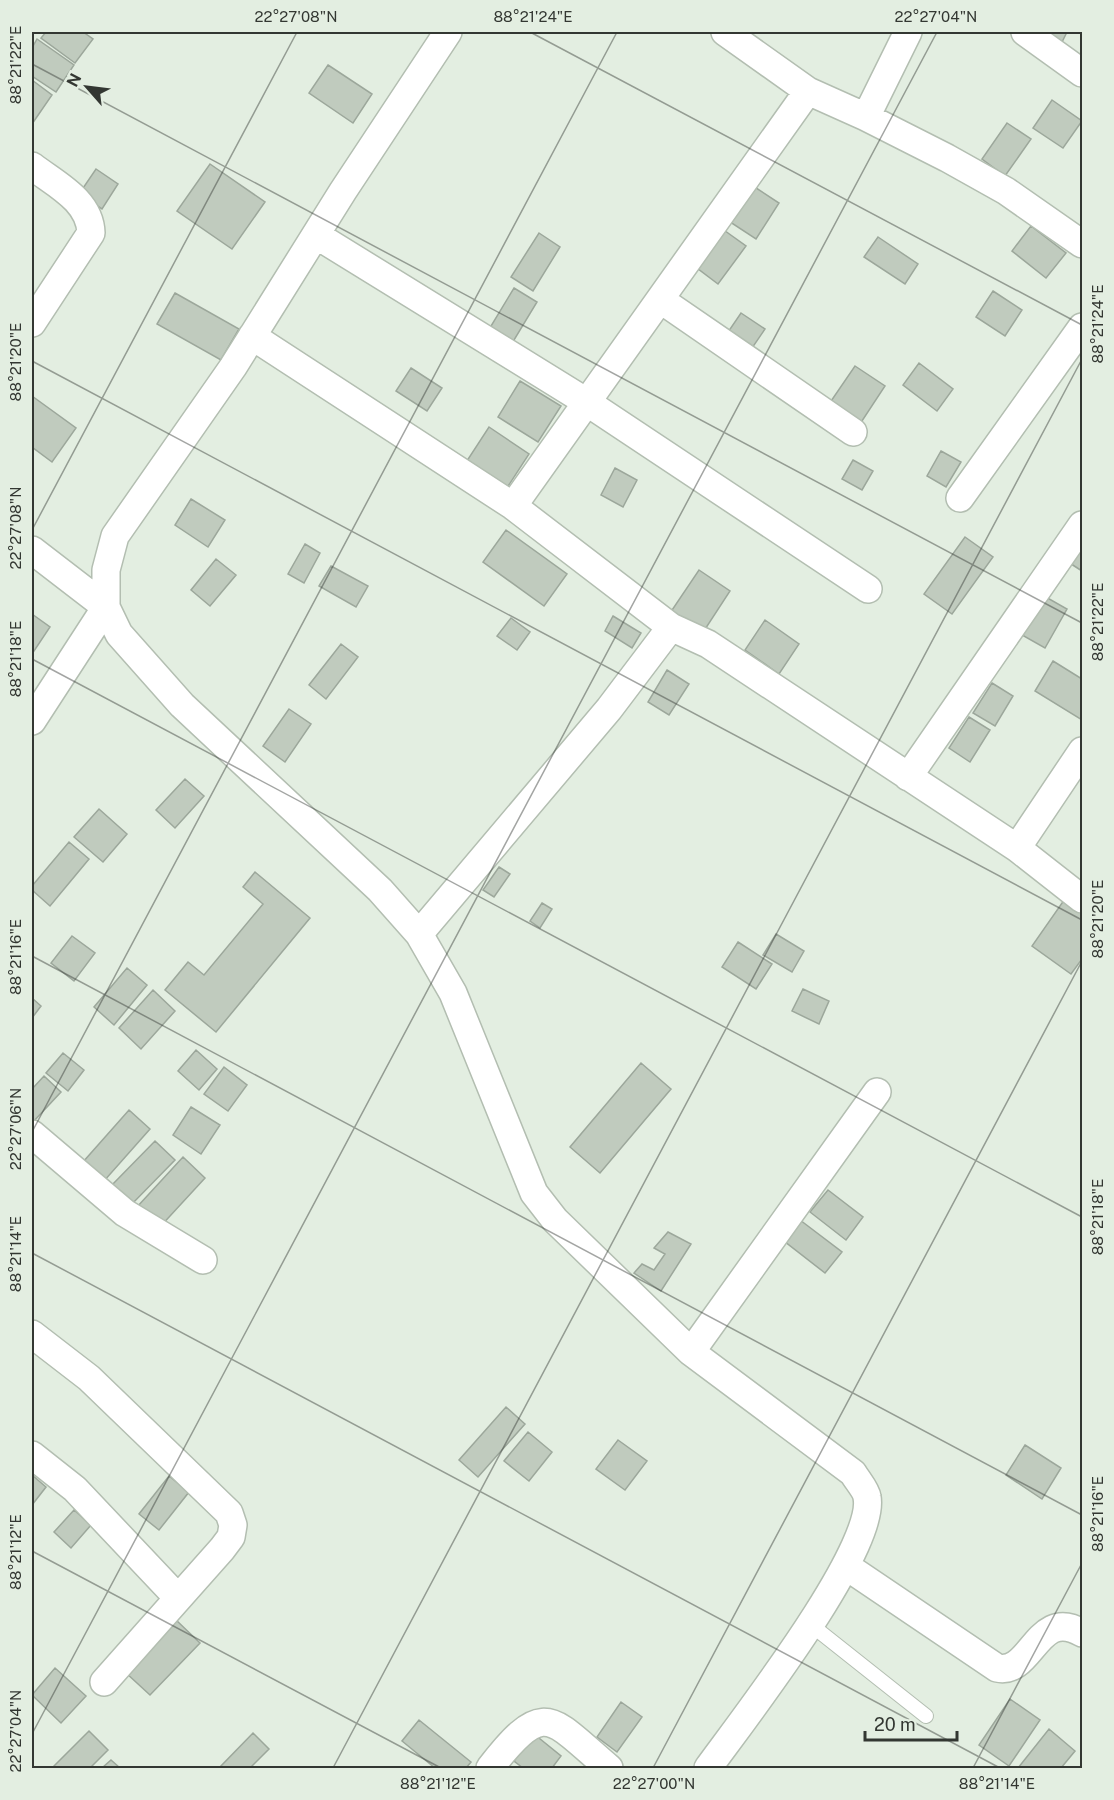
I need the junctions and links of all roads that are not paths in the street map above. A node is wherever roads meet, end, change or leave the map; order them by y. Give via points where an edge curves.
1 (448, 32) edge
2 (725, 32) edge
3 (908, 32) edge
4 (1025, 32) edge
5 (1083, 73) edge
6 (808, 92) junction
7 (866, 117) junction
8 (32, 166) edge
9 (316, 235) junction
10 (1083, 244) edge
11 (661, 300) junction
12 (32, 323) edge
13 (1083, 327) edge
14 (252, 336) junction
15 (585, 401) junction
16 (853, 432) dead end
17 (960, 498) dead end
18 (513, 506) junction
19 (1083, 525) edge
20 (32, 550) edge
21 (868, 589) dead end
22 (106, 607) junction
23 (671, 627) junction
24 (32, 721) edge
25 (1083, 751) edge
26 (908, 777) junction
27 (1017, 848) junction
28 (1083, 899) edge
29 (419, 934) junction
30 (877, 1092) dead end
31 (32, 1134) edge
32 (203, 1260) dead end
33 (32, 1334) edge
34 (691, 1352) junction
35 (32, 1455) edge
36 (846, 1566) junction
37 (178, 1598) junction
38 (810, 1624) junction
39 (1083, 1633) edge
40 (104, 1682) dead end
41 (926, 1716) dead end
42 (490, 1768) edge
43 (609, 1768) edge
44 (708, 1768) edge

1 - 9 street
2 - 6 street
3 - 7 street
4 - 5 street
6 - 7 street
6 - 11 street
7 - 10 street via 1006,191
8 - 12 street via 82,205 91,219 91,233
9 - 14 street
9 - 15 street
11 - 15 street
11 - 16 street
13 - 17 street
14 - 18 street
14 - 22 street via 116,536 106,570
15 - 18 street
15 - 21 street
18 - 23 street
19 - 26 street
20 - 22 street
22 - 24 street
22 - 29 street via 119,634 182,705 371,882
23 - 26 street via 708,644
23 - 29 street via 609,710
25 - 27 street
26 - 27 street
27 - 28 street
29 - 34 street via 453,993 534,1192 555,1220
30 - 34 street
31 - 32 street via 125,1213
33 - 37 street via 89,1378 229,1513 233,1524 231,1537
34 - 36 street via 853,1473 867,1497 864,1524
35 - 37 street via 75,1489
36 - 38 street
36 - 39 street via 997,1668 1013,1665 1052,1628 1066,1625
37 - 40 street
38 - 41 lane
38 - 44 street
42 - 43 street via 512,1740 533,1723 547,1720

